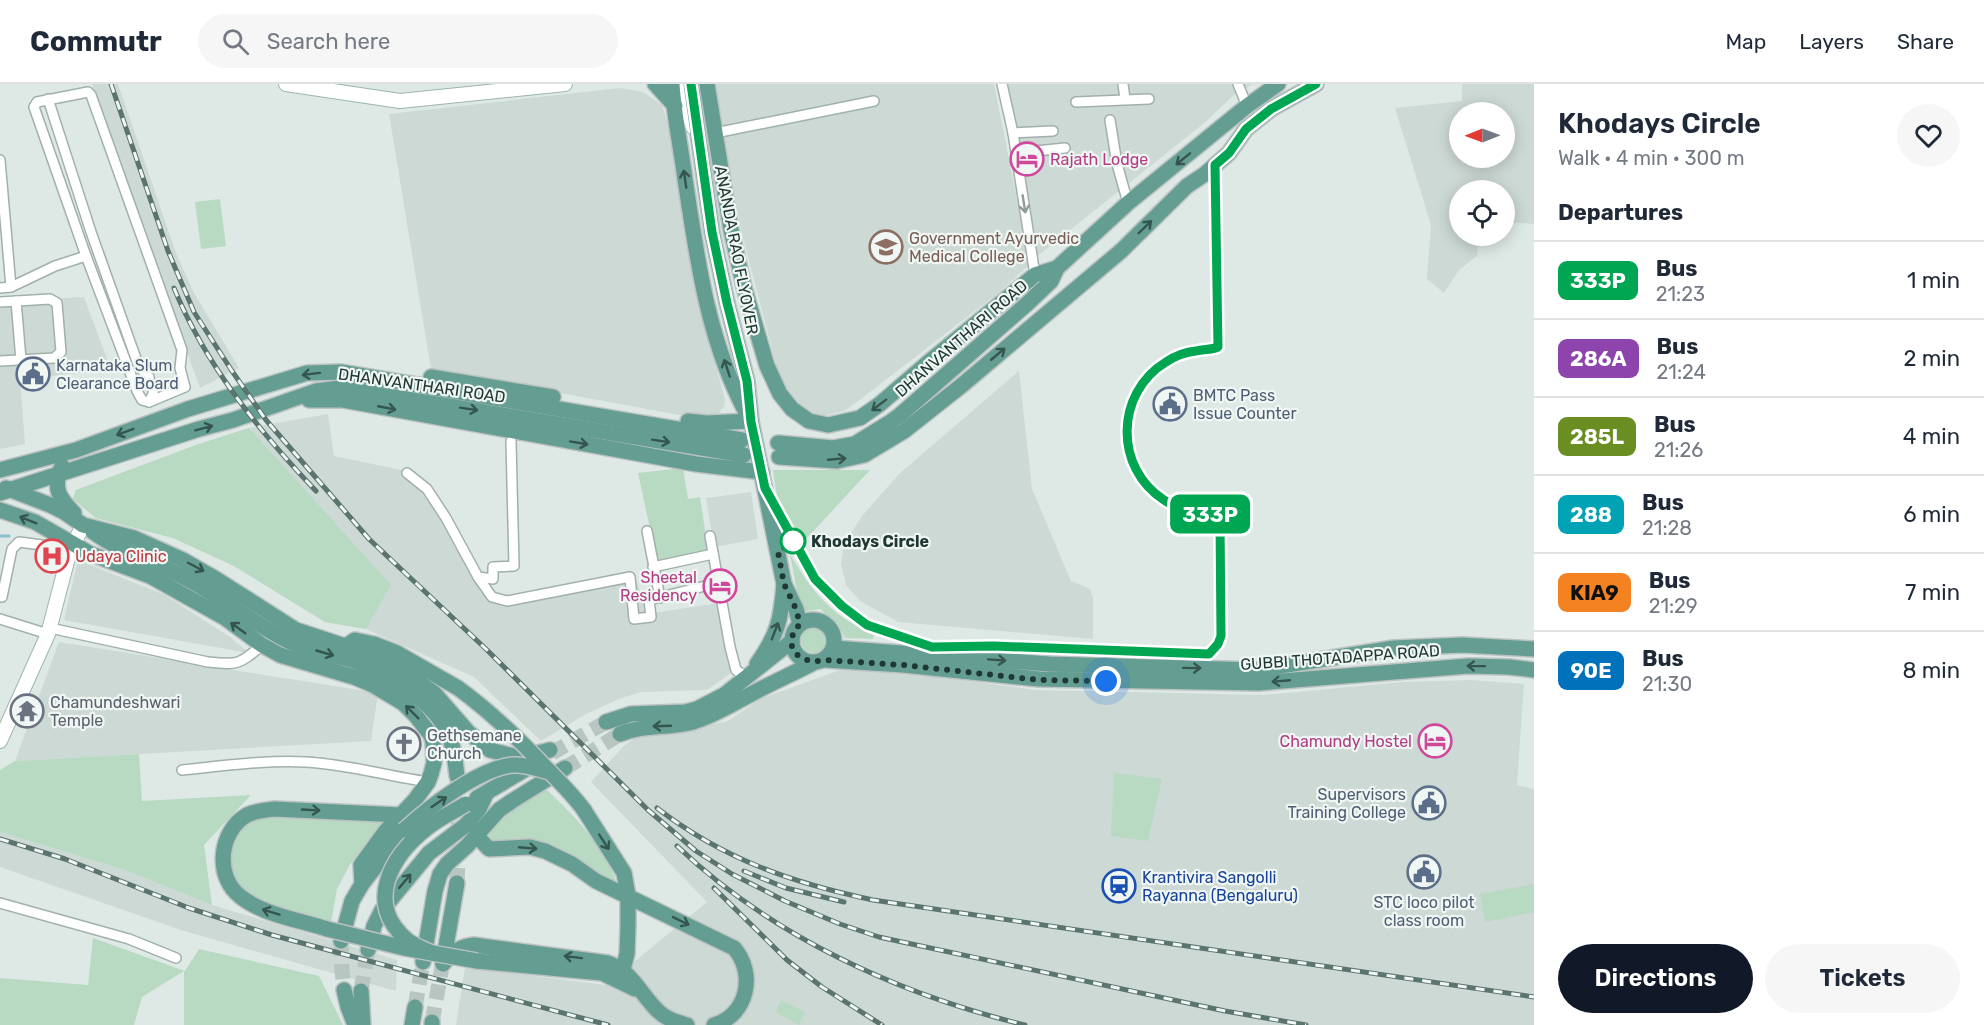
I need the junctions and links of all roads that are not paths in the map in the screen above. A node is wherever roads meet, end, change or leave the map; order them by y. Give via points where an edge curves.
1 (286, 84) edge
2 (565, 84) edge
3 (655, 84) edge
4 (672, 84) edge
5 (679, 84) edge
6 (691, 84) edge
7 (707, 84) edge
8 (1002, 84) edge
9 (1124, 84) edge
10 (1238, 84) edge
11 (1278, 84) edge
12 (1316, 84) edge
13 (538, 85) edge
14 (48, 99) junction
15 (1125, 99) junction
16 (1149, 99) dead end
17 (874, 101) dead end
18 (1076, 102) dead end
19 (675, 106) junction
20 (1247, 106) junction
21 (1110, 120) dead end
22 (1053, 131) dead end
23 (715, 133) junction
24 (1013, 133) junction
25 (1208, 138) junction
26 (699, 146) junction
27 (1065, 148) dead end
28 (1016, 153) junction
29 (1222, 159) junction
30 (0, 160) edge
31 (1128, 203) junction
32 (86, 256) junction
33 (1057, 268) junction
34 (1035, 275) junction
35 (11, 287) junction
36 (0, 288) edge
37 (1043, 289) junction
38 (16, 301) junction
39 (0, 302) edge
40 (728, 309) junction
41 (21, 360) junction
42 (0, 361) edge
43 (780, 394) junction
44 (288, 400) junction
45 (149, 402) junction
46 (748, 437) junction
47 (511, 441) dead end
48 (76, 450) junction
49 (0, 470) edge
50 (762, 472) junction
51 (407, 473) dead end
52 (58, 474) junction
53 (3, 489) edge
54 (0, 510) edge
55 (82, 525) junction
56 (647, 531) dead end
57 (710, 536) dead end
58 (71, 549) junction
59 (713, 554) junction
60 (653, 567) junction
61 (478, 577) junction
62 (717, 583) junction
63 (784, 584) junction
64 (2, 597) dead end
65 (660, 598) junction
66 (0, 619) edge
67 (800, 624) junction
68 (49, 631) junction
69 (792, 641) junction
70 (262, 645) junction
71 (346, 646) junction
72 (1534, 649) edge
73 (824, 657) junction
74 (1534, 670) edge
75 (744, 678) junction
76 (606, 722) tunnel mouth
77 (620, 734) tunnel mouth
78 (0, 741) edge
79 (565, 768) tunnel mouth
80 (182, 770) dead end
81 (550, 772) junction
82 (457, 776) tunnel mouth
83 (428, 783) junction
84 (486, 794) junction
85 (403, 822) junction
86 (476, 835) junction
87 (457, 883) tunnel mouth
88 (628, 895) junction
89 (0, 903) edge
90 (341, 941) tunnel mouth
91 (368, 950) tunnel mouth
92 (176, 958) dead end
93 (435, 961) junction
94 (618, 973) junction
95 (344, 990) tunnel mouth
96 (361, 991) tunnel mouth
97 (415, 1007) tunnel mouth
98 (355, 1025) edge
99 (363, 1025) edge
100 (412, 1025) edge
101 (687, 1025) edge
102 (714, 1025) edge

1 - 13 main road via 400,101
2 - 13 main road
3 - 19 main road
4 - 19 main road
5 - 26 main road
6 - 26 main road, ANANDA RAO FLYOVER
7 - 23 main road
8 - 24 street
9 - 15 street
10 - 20 street
11 - 20 main road, DHANVANTHARI ROAD
12 - 29 main road, DHANVANTHARI ROAD via 1271,109 1246,129
14 - 32 street via 34,106
14 - 45 street via 140,367 154,386
14 - 45 street via 88,92 91,95 179,339 185,387
15 - 16 street
15 - 18 street
17 - 23 street
46 -> 19 main road via 705,300
20 - 25 main road, DHANVANTHARI ROAD
21 - 31 street
22 - 24 street
23 - 43 main road via 744,287 767,366
24 - 28 street
25 - 29 main road
25 -> 31 main road, DHANVANTHARI ROAD
26 - 40 main road, ANANDA RAO FLYOVER
27 - 28 street
28 -> 34 street
37 -> 29 main road, DHANVANTHARI ROAD via 900,416 855,444 778,450 837,461 864,454 904,431 1121,250 1187,186
30 - 35 street
31 - 33 main road, DHANVANTHARI ROAD
32 - 35 street
32 - 45 street via 137,391 142,400
33 - 34 main road
33 - 37 main road, DHANVANTHARI ROAD via 1052,281
34 - 37 street
34 -> 43 main road via 860,418 828,425 809,421
35 - 36 street
38 - 39 street
38 - 41 street
38 - 41 street via 50,299 57,303 61,352 54,358
40 - 43 main road via 742,318 764,380
40 - 46 main road, ANANDA RAO FLYOVER via 747,381
41 - 42 street
44 -> 46 main road, DHANVANTHARI ROAD via 340,388
44 -> 50 main road via 343,400 696,464
52 -> 44 main road, DHANVANTHARI ROAD
46 -> 48 main road, DHANVANTHARI ROAD via 707,423 364,367 307,373 188,409
46 - 50 main road
47 - 61 street via 514,566 493,567 493,579
48 - 49 main road, DHANVANTHARI ROAD
48 - 52 main road
50 - 63 main road
51 - 61 street via 427,489
52 - 53 main road, DHANVANTHARI ROAD
52 - 55 main road via 62,501
53 - 55 main road via 50,505
58 -> 54 main road via 35,522
55 - 58 main road
55 -> 71 main road via 134,538 159,549 201,569 296,630
55 -> 82 main road via 109,543 193,582 290,642 353,661 396,682 440,720 452,745
56 - 60 street
57 - 59 street
58 - 64 street via 19,542 12,549
58 - 68 main road
70 -> 58 main road via 225,618 167,585 132,568
59 - 60 street
59 - 62 street
60 - 65 street
61 - 65 street via 492,597 507,601 630,577 634,619 651,617 649,600
62 - 65 street
62 - 75 street via 736,670
63 - 67 main road
75 -> 63 main road via 776,635
66 - 68 street
67 - 69 main road
67 - 73 main road via 814,619 832,630 835,643
68 - 70 street via 228,664 244,661
68 - 78 main road
69 - 73 main road via 800,658
69 - 75 main road
83 -> 70 main road via 434,763 434,742 403,703 374,685 302,663
71 - 81 main road, bridge via 355,640 397,653 458,688 501,722
71 - 84 main road via 395,666 420,682 490,750 513,756 551,752
73 -> 72 main road, GUBBI THOTADAPPA ROAD via 1256,670 1394,648 1462,645
74 -> 73 main road, GUBBI THOTADAPPA ROAD via 1468,666 1258,683 1039,680
73 -> 77 main road via 701,720
75 - 76 main road via 724,695 697,709 644,712
79 - 86 main road via 499,810
80 - 83 street via 307,762
85 -> 81 main road, bridge via 494,769 514,765
81 -> 88 main road, bridge via 584,810 624,873
83 - 85 main road
91 -> 84 main road via 382,910 429,853 466,825
84 - 93 main road, bridge via 418,835 392,867 385,888 384,900 391,921 407,940
85 - 90 main road via 352,901
93 -> 85 main road, bridge via 404,948 262,909 238,896 225,875 224,849 231,829 247,815 274,809 340,812
86 -> 88 main road via 489,849 545,850
86 - 93 main road via 440,874 435,891
87 - 93 main road
88 - 94 main road via 627,954
88 -> 102 main road via 728,944 740,955 746,974 744,998 733,1015
89 - 92 street via 129,939
94 -> 93 main road, bridge
94 - 101 main road via 664,1016
95 - 98 main road
96 - 99 main road
97 - 100 main road

